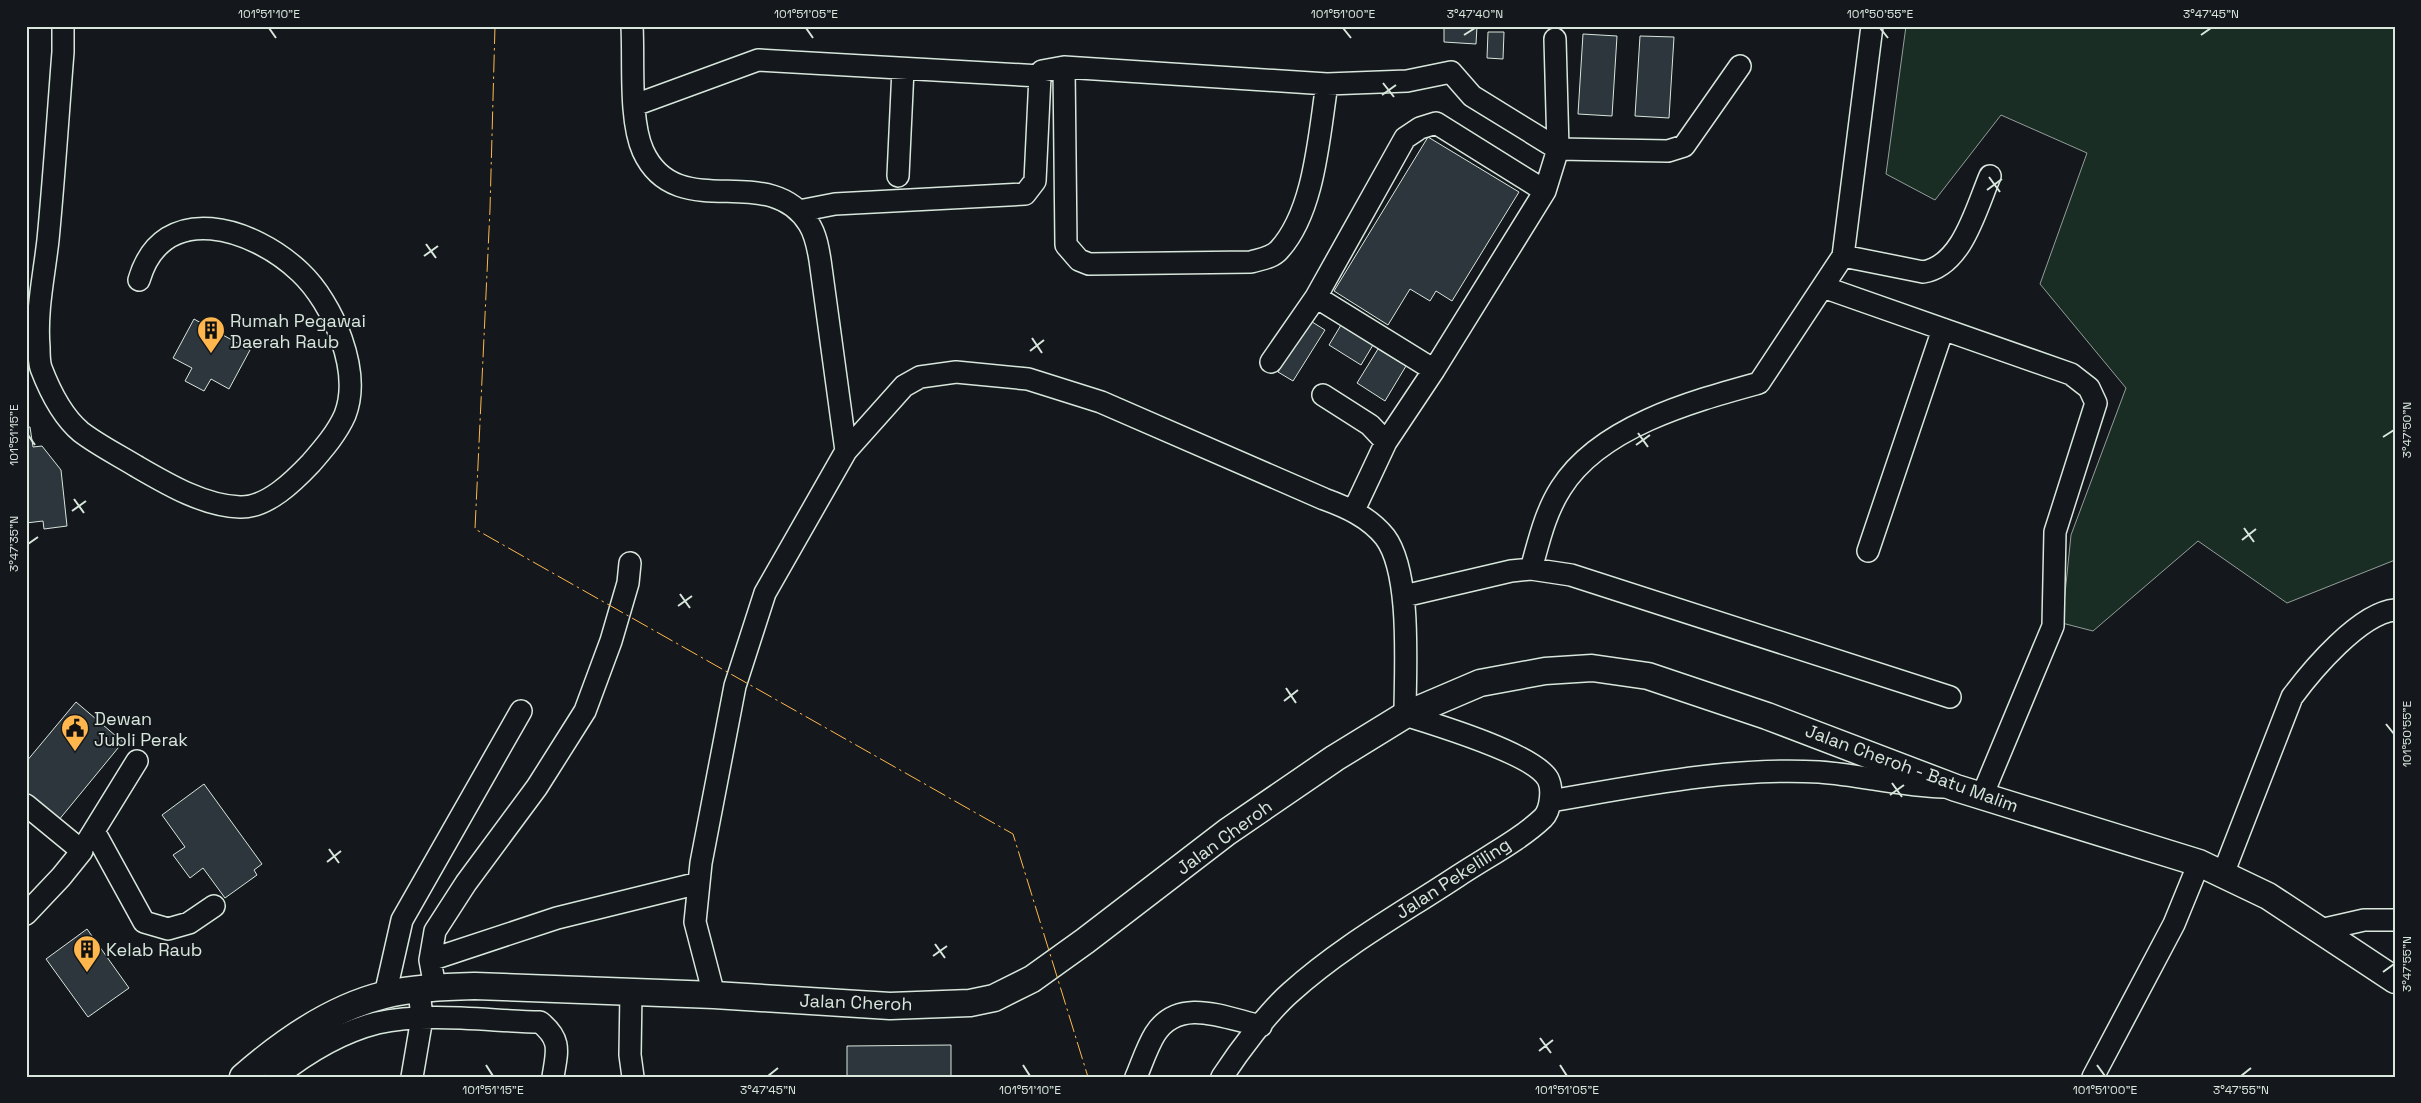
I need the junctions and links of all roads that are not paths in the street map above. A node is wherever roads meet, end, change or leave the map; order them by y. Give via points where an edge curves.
1 (63, 26) edge
2 (632, 26) edge
3 (1872, 26) edge
4 (1555, 39) dead end
5 (1740, 66) dead end
6 (1064, 67) junction
7 (903, 69) junction
8 (1040, 76) junction
9 (1327, 84) junction
10 (635, 104) junction
11 (1558, 148) junction
12 (898, 176) dead end
13 (1990, 176) dead end
14 (1545, 191) junction
15 (799, 211) junction
16 (1844, 256) junction
17 (139, 280) dead end
18 (1822, 287) junction
19 (1316, 297) junction
20 (1943, 329) junction
21 (1271, 362) dead end
22 (1434, 370) junction
23 (1323, 394) dead end
24 (1386, 442) junction
25 (846, 451) junction
26 (1354, 510) junction
27 (1868, 551) dead end
28 (630, 563) dead end
29 (1531, 569) junction
30 (1404, 596) junction
31 (2395, 610) edge
32 (1950, 697) dead end
33 (521, 712) dead end
34 (1405, 715) junction
35 (138, 761) dead end
36 (1956, 788) junction
37 (1982, 796) junction
38 (1551, 801) junction
39 (26, 805) edge
40 (94, 831) junction
41 (82, 850) junction
42 (2199, 863) junction
43 (2223, 874) junction
44 (699, 883) junction
45 (214, 906) dead end
46 (26, 914) edge
47 (2395, 920) edge
48 (2320, 930) junction
49 (430, 960) junction
50 (2395, 980) edge
51 (427, 988) junction
52 (631, 992) junction
53 (385, 995) junction
54 (714, 995) junction
55 (422, 1018) junction
56 (1261, 1026) junction
57 (243, 1077) edge
58 (276, 1077) edge
59 (412, 1077) edge
60 (554, 1077) edge
61 (633, 1077) edge
62 (1136, 1077) edge
63 (1222, 1077) edge
64 (2093, 1077) edge

1 - 17 street via 48,241 37,320 40,366 56,400 79,430 156,478 224,506 248,508 269,499 299,476 329,443 345,414 350,392 348,359 323,301 300,273 268,249 218,229 195,228 167,238 154,248
2 - 10 street
3 - 16 street
4 - 11 street
5 - 11 street via 1684,146 1668,151
6 - 8 street via 1048,68
6 - 9 street
6 - 9 street via 1066,245 1079,260 1089,264 1251,262 1270,257 1279,250 1295,224 1313,179
7 - 8 street
7 - 10 street via 758,60
7 - 12 street
8 - 15 street via 1035,181 1025,194 836,204
9 - 11 street via 1406,81 1451,72 1472,96
10 - 15 street via 636,126 643,150 663,176 694,191 761,192 783,198
11 - 14 street
13 - 16 street via 1957,251 1936,270 1923,272
14 - 19 street via 1436,123 1420,128 1405,138
14 - 22 street
15 - 25 street via 810,224 820,260
16 - 18 street
18 - 20 street
18 - 29 street via 1759,383 1689,404 1606,442 1586,459 1562,487 1544,523
19 - 21 street
19 - 22 street
20 - 27 street
20 - 37 street via 2070,374 2089,388 2096,403 2054,532 2053,626
22 - 24 street
23 - 24 street via 1370,425
24 - 26 street
25 - 26 street via 904,386 920,376 956,372 1028,379 1101,402
25 - 44 street via 765,593 735,686
26 - 30 street via 1384,536 1391,548
28 - 49 street via 628,583 614,633 585,711 537,787 435,931
29 - 30 street
29 - 32 street via 1572,575
30 - 34 street
31 - 43 street via 2364,623 2346,637 2292,697
33 - 53 street via 402,920
34 - 36 main road, Jalan Cheroh - Batu Malim via 1480,683 1545,671 1592,668 1648,676 1766,716
34 - 38 street via 1473,737 1538,768 1549,780
34 - 54 main road, Jalan Cheroh via 1335,758 1227,832 1032,979 994,998 970,1003 890,1006
35 - 40 street
36 - 37 main road, Jalan Cheroh - Batu Malim
36 - 38 street via 1915,786 1818,772 1760,772
37 - 42 main road, Jalan Cheroh - Batu Malim
38 - 56 street, Jalan Pekeliling via 1545,817 1533,826 1340,951 1289,993
39 - 41 street
40 - 41 street
40 - 45 street via 144,922 168,930 189,923
41 - 46 street
42 - 43 main road, Jalan Cheroh - Batu Malim
42 - 64 street via 2174,924
43 - 48 main road, Jalan Cheroh - Batu Malim via 2268,896
44 - 49 street via 557,918
44 - 54 street via 695,922
47 - 48 street via 2364,920
48 - 50 main road, Jalan Cheroh - Batu Malim
49 - 51 street
51 - 52 main road, Jalan Cheroh via 475,986
51 - 53 main road, Jalan Cheroh
51 - 55 street
52 - 54 main road, Jalan Cheroh
52 - 61 street
53 - 57 main road, Jalan Cheroh via 325,1018
55 - 58 street via 376,1023 330,1041
55 - 59 street
55 - 60 street via 540,1022 552,1032 556,1042
56 - 62 street via 1196,1012 1171,1017 1155,1034
56 - 63 street, Jalan Pekeliling

